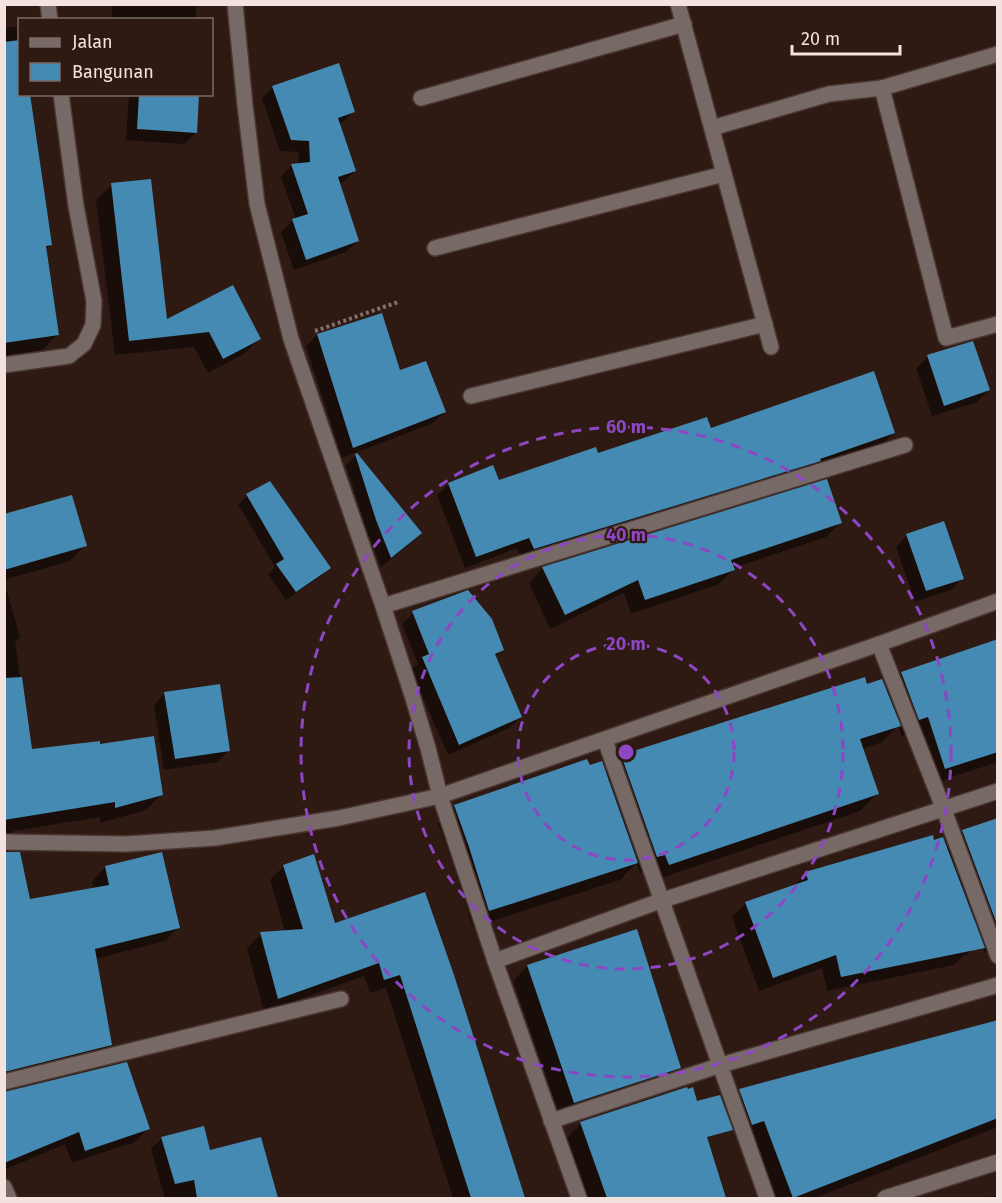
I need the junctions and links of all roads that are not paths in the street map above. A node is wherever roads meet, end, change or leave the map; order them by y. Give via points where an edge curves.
1 (235, 4) edge
2 (678, 4) edge
3 (684, 24) junction
4 (998, 54) edge
5 (882, 88) junction
6 (61, 96) edge
7 (421, 98) dead end
8 (712, 128) junction
9 (724, 174) junction
10 (435, 248) dead end
11 (765, 324) junction
12 (998, 324) edge
13 (771, 347) dead end
14 (4, 365) edge
15 (471, 396) dead end
16 (905, 445) dead end
17 (998, 601) edge
18 (383, 606) junction
19 (879, 644) junction
20 (604, 740) junction
21 (998, 791) edge
22 (440, 796) junction
23 (944, 810) junction
24 (4, 842) edge
25 (660, 901) junction
26 (998, 956) edge
27 (495, 961) junction
28 (998, 985) edge
29 (341, 999) dead end
30 (721, 1065) junction
31 (4, 1082) edge
32 (551, 1121) junction
33 (998, 1162) edge
34 (4, 1187) edge
35 (9, 1198) edge
36 (579, 1198) edge
37 (767, 1198) edge
38 (885, 1198) edge

1 - 18 street via 258,204 291,339
2 - 3 street
3 - 7 street
3 - 8 street
4 - 5 street
5 - 8 street via 828,94
5 - 12 street via 946,339
6 - 14 street via 94,301 93,325 84,344 69,356
8 - 9 street
9 - 10 street
9 - 11 street
11 - 13 street
11 - 15 street
16 - 18 street
17 - 19 street
18 - 22 street
19 - 20 street
19 - 23 street
20 - 22 street
20 - 25 street
21 - 23 street
22 - 24 street via 339,818 215,838 126,844
22 - 27 street
23 - 25 street
23 - 26 street
25 - 27 street
25 - 30 street
27 - 32 street
28 - 30 street
29 - 31 street
30 - 32 street
30 - 37 street
32 - 36 street
33 - 38 street
34 - 35 street

